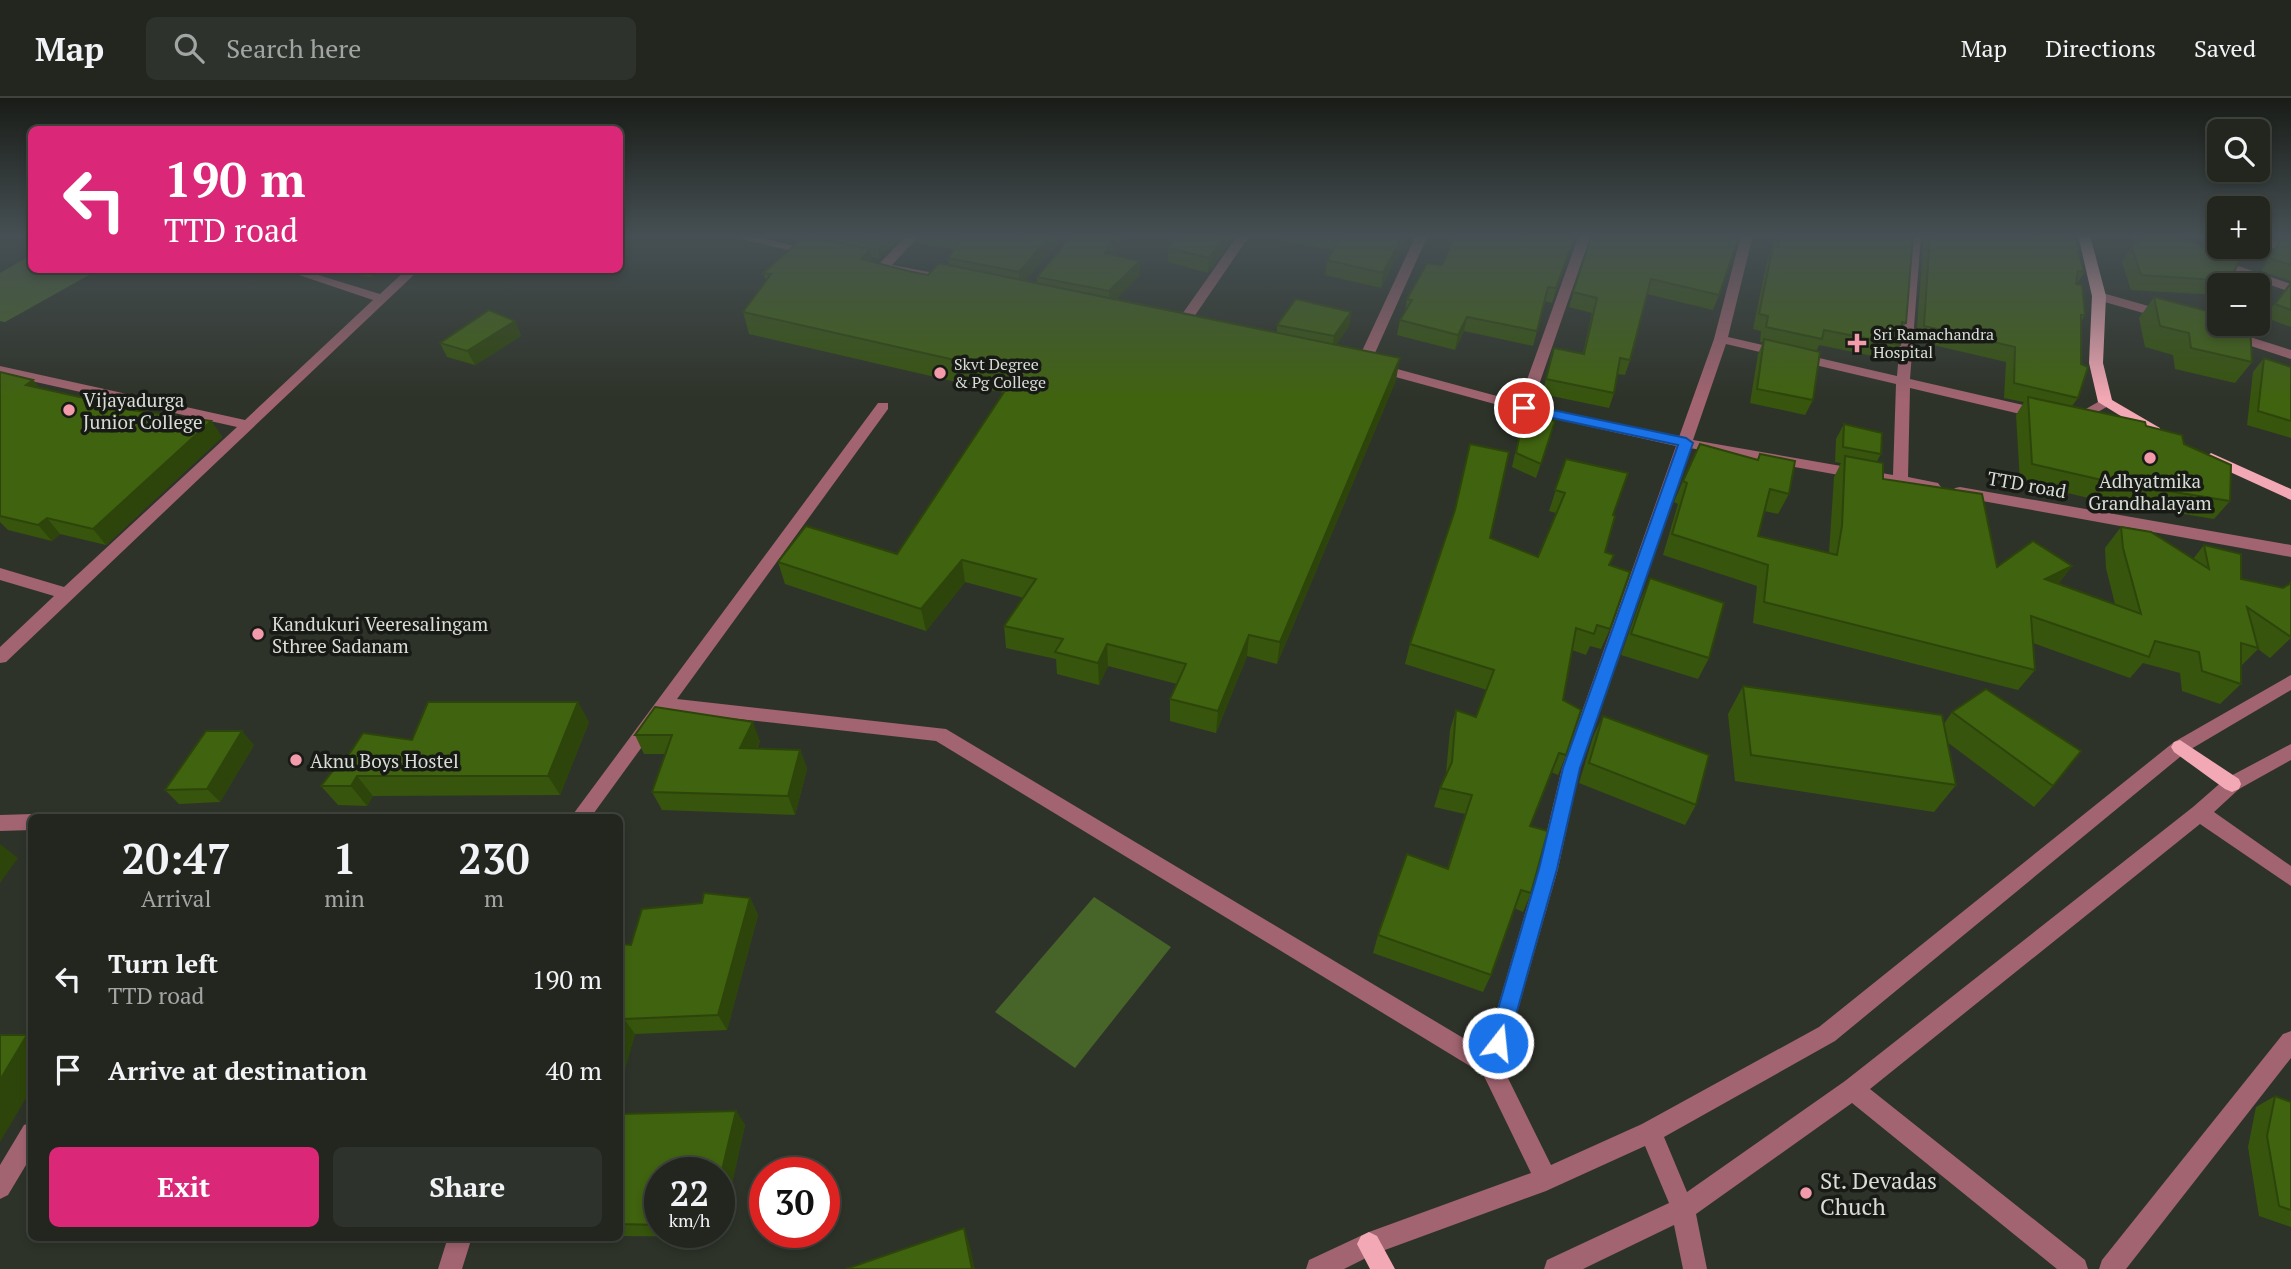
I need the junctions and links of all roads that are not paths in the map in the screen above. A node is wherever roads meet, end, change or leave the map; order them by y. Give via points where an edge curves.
1 (352, 290) edge
2 (392, 290) edge
3 (1206, 290) edge
4 (1394, 290) edge
5 (1566, 290) edge
6 (1733, 290) edge
7 (1911, 290) edge
8 (2097, 290) edge
9 (2099, 296) junction
10 (382, 299) junction
11 (2176, 318) edge
12 (1180, 327) edge
13 (2232, 336) edge
14 (1721, 339) junction
15 (2291, 355) edge
16 (0, 370) edge
17 (1903, 383) junction
18 (2105, 402) junction
19 (883, 406) dead end
20 (1524, 408) junction
21 (248, 425) junction
22 (2168, 438) edge
23 (1686, 443) junction
24 (2193, 450) edge
25 (1900, 481) junction
26 (2291, 495) edge
27 (2291, 551) edge
28 (0, 574) edge
29 (69, 595) junction
30 (0, 657) edge
31 (2291, 682) edge
32 (664, 704) junction
33 (2180, 747) junction
34 (2291, 751) edge
35 (2232, 784) junction
36 (2200, 813) junction
37 (582, 814) edge
38 (28, 822) edge
39 (0, 823) edge
40 (2291, 877) edge
41 (2291, 1041) edge
42 (1491, 1067) junction
43 (1853, 1089) junction
44 (1650, 1132) junction
45 (28, 1140) edge
46 (1546, 1179) junction
47 (0, 1187) edge
48 (1684, 1209) junction
49 (459, 1241) edge
50 (1369, 1244) junction
51 (450, 1269) edge
52 (1318, 1269) edge
53 (1383, 1269) edge
54 (1556, 1269) edge
55 (1695, 1269) edge
56 (2076, 1269) edge
57 (2111, 1269) edge

1 - 10 street
2 - 10 street
3 - 12 street
4 - 20 street, TTD road via 1356,363
5 - 20 street
6 - 14 street
7 - 17 street
8 - 9 main road
9 - 11 street
9 - 18 main road via 2096,363
10 - 21 street
13 - 15 street
14 - 17 street
14 - 23 street
16 - 21 street
17 - 18 street via 2073,421
17 - 25 street
18 - 22 main road
19 - 32 street
20 - 23 street, TTD road
21 - 29 street
23 - 25 street, TTD road
23 - 42 street via 1571,768 1548,869
24 - 26 main road
25 - 27 street, TTD road
28 - 29 street
29 - 30 street
31 - 33 street
32 - 37 street
32 - 42 street via 940,734
33 - 35 main road
33 - 44 street via 1827,1034
34 - 35 street
35 - 36 street
36 - 40 street
36 - 43 street
38 - 39 street
41 - 57 street
42 - 46 street
43 - 48 street
43 - 56 street
44 - 46 street
44 - 48 street
45 - 47 street
46 - 50 street
48 - 54 street
48 - 55 street
49 - 51 street
50 - 52 street
50 - 53 main road

